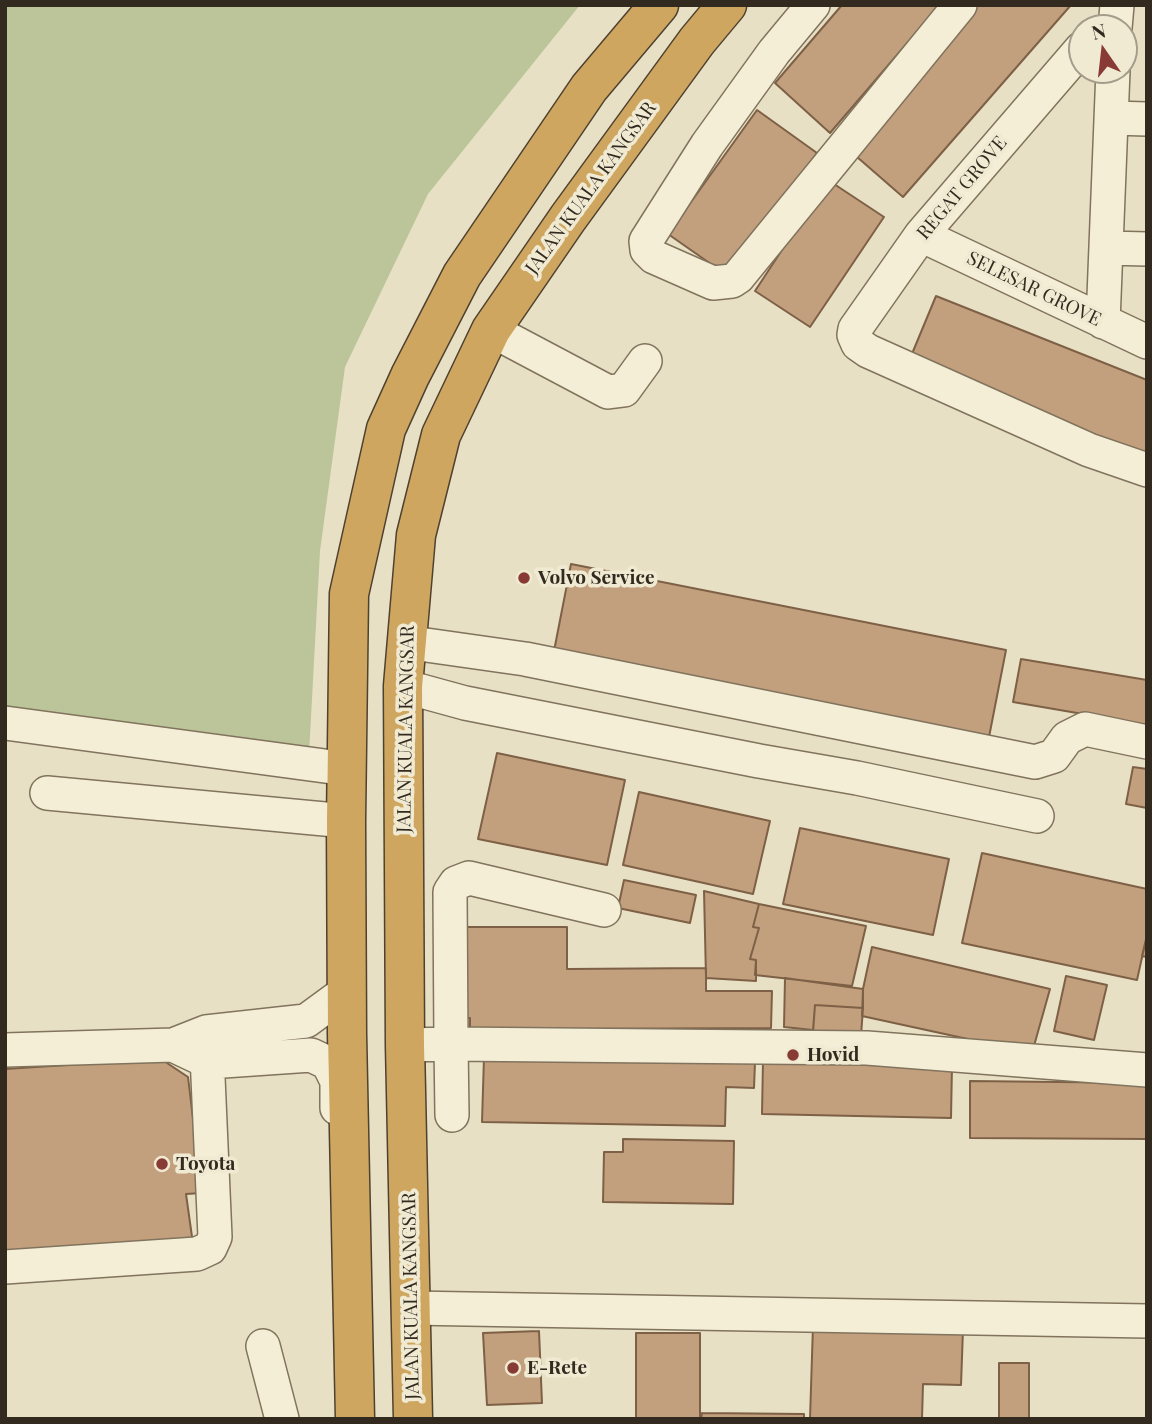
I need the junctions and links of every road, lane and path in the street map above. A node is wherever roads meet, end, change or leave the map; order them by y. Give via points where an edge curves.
1 (659, 5) edge
2 (727, 5) edge
3 (813, 5) edge
4 (960, 5) edge
5 (1068, 64) edge
6 (1113, 84) edge
7 (1112, 118) junction
8 (1147, 119) edge
9 (921, 235) junction
10 (1106, 248) junction
11 (1147, 249) edge
12 (1103, 322) junction
13 (491, 330) junction
14 (1147, 342) edge
15 (645, 361) dead end
16 (1147, 470) edge
17 (405, 642) junction
18 (403, 686) junction
19 (5, 723) edge
20 (1147, 742) edge
21 (347, 769) junction
22 (47, 793) dead end
23 (1037, 816) dead end
24 (346, 821) junction
25 (604, 910) dead end
26 (347, 991) junction
27 (451, 1044) junction
28 (405, 1045) junction
29 (207, 1047) junction
30 (5, 1050) edge
31 (1147, 1070) edge
32 (452, 1115) dead end
33 (5, 1267) edge
34 (352, 1283) junction
35 (411, 1308) junction
36 (1147, 1321) edge
37 (263, 1346) dead end
38 (282, 1419) edge
39 (355, 1419) edge
40 (413, 1419) edge

1 - 21 highway via 589,88 462,275 386,429 349,594
2 - 13 highway, JALAN KUALA KANGSAR via 568,218
3 - 4 street via 707,145 646,241 653,257 713,283 738,277
5 - 9 street, REGAT GROVE
6 - 7 street
7 - 8 street
7 - 10 street
9 - 12 street, SELESAR GROVE
9 - 16 street, REGAT GROVE via 855,329 858,344 1089,450
10 - 11 street
10 - 12 street
12 - 14 street, SELESAR GROVE
13 - 15 street via 608,392 624,390
13 - 17 highway, JALAN KUALA KANGSAR via 441,435 416,535
17 - 18 highway, JALAN KUALA KANGSAR
17 - 20 street via 525,659 1035,762 1054,756 1067,738 1085,729
18 - 23 street via 465,703
18 - 28 highway, JALAN KUALA KANGSAR
19 - 21 street
21 - 24 highway
22 - 24 street
24 - 26 highway
25 - 27 street via 468,878 456,883 450,892
26 - 29 street via 306,1021
26 - 34 highway
27 - 28 street
27 - 31 street via 867,1048
27 - 32 street
28 - 35 highway, JALAN KUALA KANGSAR
29 - 30 street
29 - 33 street via 215,1237 210,1248 197,1254
29 - 34 street via 311,1055 328,1063 337,1081 340,1259
34 - 39 highway
35 - 36 street
35 - 40 highway, JALAN KUALA KANGSAR
37 - 38 street

